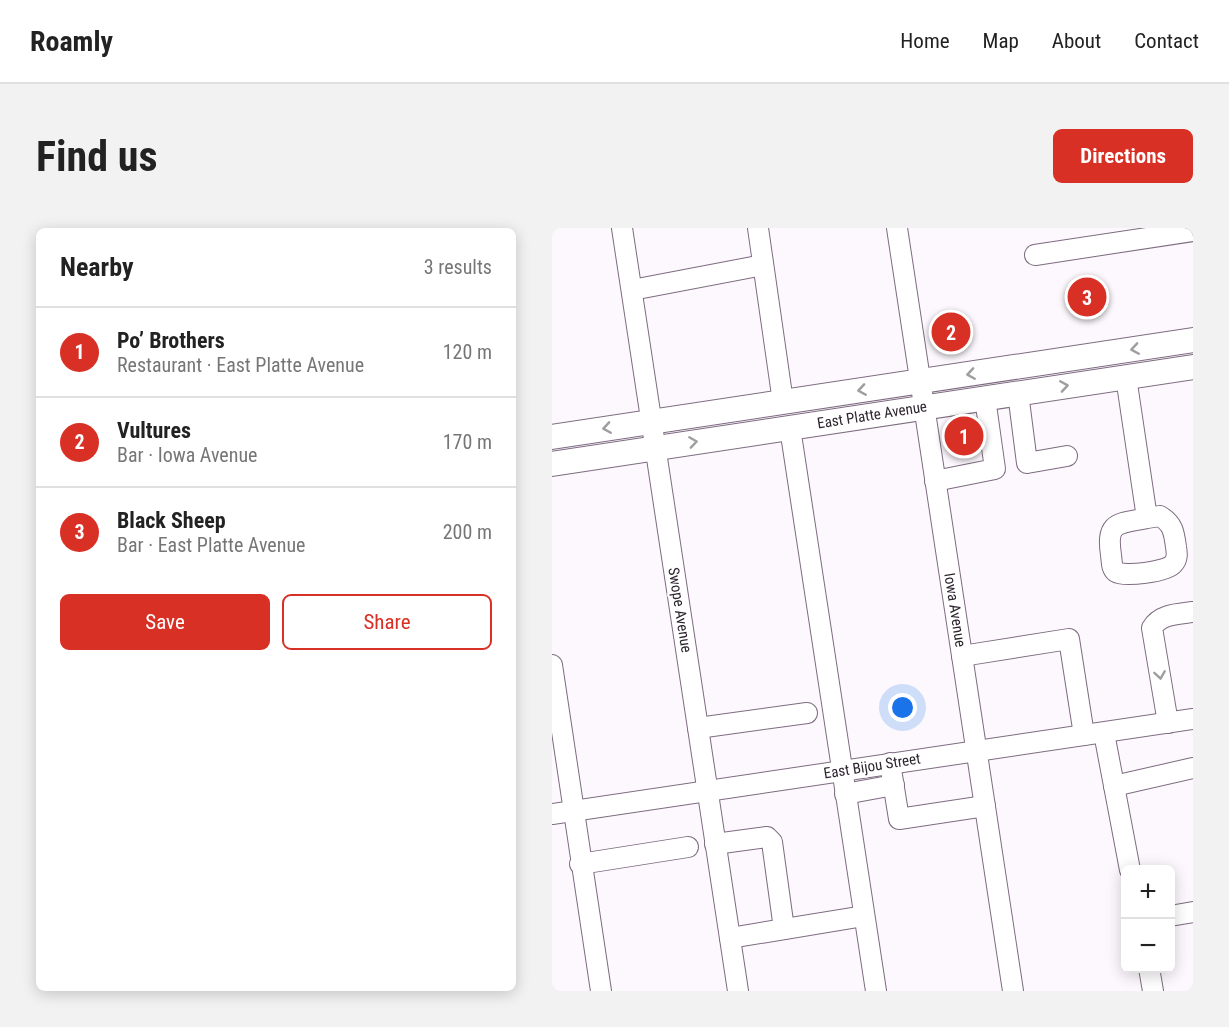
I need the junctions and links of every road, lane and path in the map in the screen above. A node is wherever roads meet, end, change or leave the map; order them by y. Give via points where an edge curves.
1 (622, 228) edge
2 (758, 228) edge
3 (897, 228) edge
4 (1193, 231) edge
5 (1035, 255) dead end
6 (763, 265) junction
7 (632, 290) junction
8 (1193, 340) edge
9 (1193, 366) edge
10 (1126, 377) junction
11 (920, 381) junction
12 (1018, 393) junction
13 (986, 398) junction
14 (783, 402) junction
15 (923, 408) junction
16 (652, 421) junction
17 (790, 428) junction
18 (552, 437) edge
19 (656, 448) junction
20 (1067, 456) dead end
21 (552, 464) edge
22 (935, 481) junction
23 (1146, 518) dead end
24 (1193, 612) edge
25 (962, 656) junction
26 (552, 665) edge
27 (807, 713) dead end
28 (1193, 719) edge
29 (1168, 723) junction
30 (698, 728) junction
31 (1104, 733) junction
32 (1083, 735) junction
33 (976, 750) junction
34 (890, 764) junction
35 (1193, 768) edge
36 (841, 771) junction
37 (894, 785) junction
38 (1114, 786) junction
39 (707, 791) junction
40 (845, 794) junction
41 (985, 806) junction
42 (572, 811) junction
43 (552, 814) edge
44 (715, 844) junction
45 (688, 847) dead end
46 (580, 864) junction
47 (1129, 865) edge
48 (1193, 912) edge
49 (1175, 915) edge
50 (864, 916) junction
51 (784, 929) junction
52 (730, 938) junction
53 (1150, 973) edge
54 (601, 991) edge
55 (738, 991) edge
56 (876, 991) edge
57 (1013, 991) edge
58 (1153, 991) edge

1 - 7 street, Swope Avenue
2 - 6 street
3 - 11 street, Iowa Avenue
4 - 5 street
6 - 7 street
6 - 14 street
7 - 16 street, Swope Avenue
8 -> 11 main road, East Platte Avenue
9 - 10 main road, East Platte Avenue
12 -> 10 main road, East Platte Avenue
10 - 23 street
11 -> 14 main road, East Platte Avenue
11 - 15 street, Iowa Avenue
12 - 13 main road, East Platte Avenue
12 - 20 street via 1027,463
13 - 15 main road, East Platte Avenue
13 - 22 street via 995,469
14 - 16 main road, East Platte Avenue
15 - 17 main road, East Platte Avenue
15 - 22 street, Iowa Avenue
16 -> 18 main road, East Platte Avenue
16 - 19 street, Swope Avenue
19 -> 17 main road, East Platte Avenue
17 - 36 street
19 - 21 main road, East Platte Avenue
19 - 30 street, Swope Avenue
22 - 25 street, Iowa Avenue
24 -> 29 street via 1156,620 1152,628
25 - 32 street via 1069,639
25 - 33 street, Iowa Avenue
26 - 42 street
27 - 30 street
28 - 29 street, East Bijou Street
29 - 31 street, East Bijou Street
30 - 39 street, Swope Avenue
31 - 32 street, East Bijou Street
31 - 38 street
32 - 33 street, East Bijou Street
33 - 34 street, East Bijou Street
33 - 41 street, Iowa Avenue
34 - 36 street, East Bijou Street
34 - 37 street
35 - 38 street
36 - 39 street, East Bijou Street
36 - 40 street
37 - 40 street
37 - 41 street via 899,819
38 - 47 street
39 - 42 street, East Bijou Street
39 - 44 street, Swope Avenue
40 - 50 street
41 - 57 street, Iowa Avenue
42 - 43 street, East Bijou Street
42 - 46 street
44 - 51 street via 767,837 772,842
44 - 52 street, Swope Avenue
45 - 46 street
46 - 54 street
48 - 49 street
50 - 51 street
50 - 56 street
51 - 52 street
52 - 55 street, Swope Avenue
53 - 58 street

